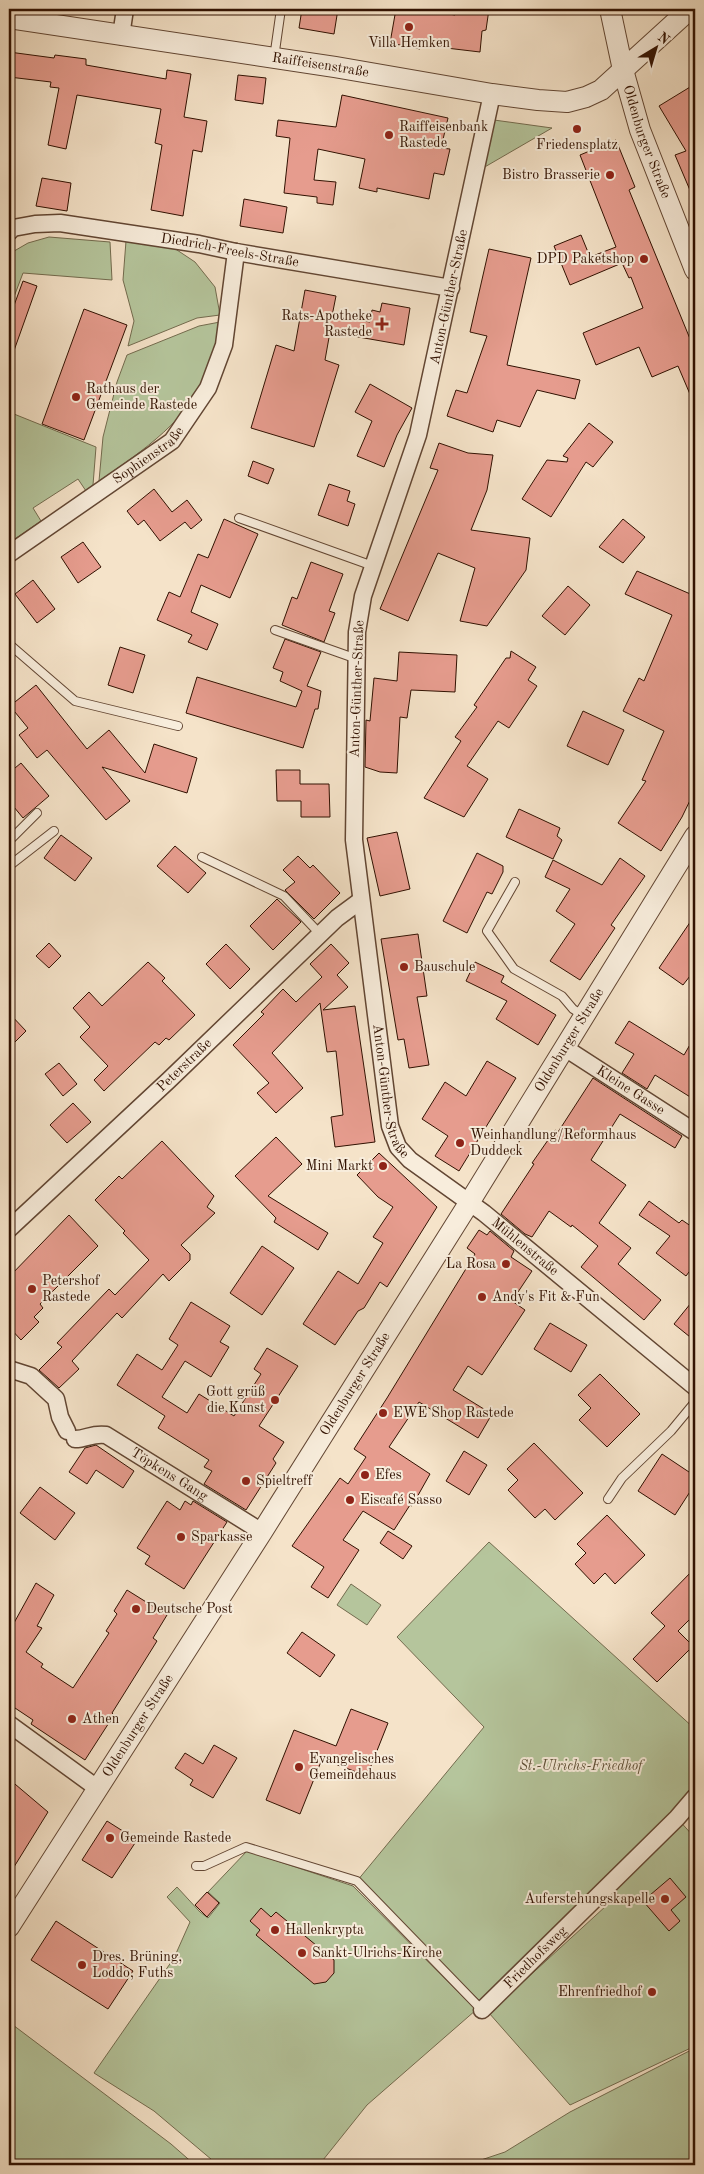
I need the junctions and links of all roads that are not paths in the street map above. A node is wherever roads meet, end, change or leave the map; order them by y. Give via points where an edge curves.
1 (124, 9) edge
2 (281, 9) edge
3 (610, 9) edge
4 (690, 9) edge
5 (9, 18) edge
6 (121, 36) junction
7 (274, 58) junction
8 (623, 70) junction
9 (492, 94) junction
10 (9, 232) edge
11 (236, 252) junction
12 (695, 270) edge
13 (451, 288) junction
14 (239, 518) dead end
15 (9, 554) edge
16 (373, 566) junction
17 (275, 630) dead end
18 (9, 644) edge
19 (356, 659) junction
20 (178, 726) dead end
21 (37, 813) dead end
22 (54, 831) dead end
23 (695, 836) edge
24 (9, 841) edge
25 (202, 857) dead end
26 (9, 866) edge
27 (515, 882) dead end
28 (360, 901) junction
29 (320, 934) junction
30 (585, 1016) junction
31 (565, 1048) junction
32 (695, 1132) edge
33 (469, 1203) junction
34 (9, 1229) edge
35 (9, 1369) edge
36 (695, 1387) edge
37 (695, 1402) edge
38 (608, 1499) dead end
39 (262, 1532) junction
40 (9, 1724) edge
41 (97, 1788) junction
42 (695, 1797) edge
43 (196, 1866) dead end
44 (9, 1927) edge
45 (482, 2010) joint

1 - 6 street
2 - 7 lane
3 - 8 street, Oldenburger Straße
4 - 8 street, Raiffeisenstraße
5 - 6 street, Raiffeisenstraße
6 - 7 street, Raiffeisenstraße
7 - 9 street, Raiffeisenstraße
8 - 9 street, Raiffeisenstraße via 601,90 567,102
8 - 12 street, Oldenburger Straße via 640,130
9 - 13 street, Anton-Günther-Straße
10 - 11 street, Diedrich-Freels-Straße via 13,228 35,224 60,223
11 - 13 street, Diedrich-Freels-Straße
11 - 15 street, Sophienstraße via 224,345 208,388 172,441
13 - 16 street, Anton-Günther-Straße via 418,435
14 - 16 lane
16 - 19 street, Anton-Günther-Straße via 363,596
17 - 19 lane
18 - 20 lane via 76,701
19 - 28 street, Anton-Günther-Straße via 354,840
21 - 24 lane
22 - 26 lane
23 - 30 street, Oldenburger Straße
25 - 29 lane via 284,896
27 - 30 lane via 487,931 514,969 562,996 573,1009
28 - 29 street, Peterstraße
28 - 33 street, Anton-Günther-Straße via 390,1126 398,1147 410,1160
29 - 34 street, Peterstraße
30 - 31 street, Oldenburger Straße
31 - 32 street, Kleine Gasse
31 - 33 street, Oldenburger Straße
33 - 36 street, Mühlenstraße
33 - 39 street, Oldenburger Straße
35 - 39 street, Töpkens Gang via 30,1376 56,1399 60,1417 71,1435 82,1439 95,1433 106,1435
37 - 38 lane via 622,1478
39 - 41 street, Oldenburger Straße
40 - 41 street
41 - 44 street, Oldenburger Straße
42 - 45 street, Friedhofsweg
43 - 45 lane via 204,1866 246,1847 357,1881

